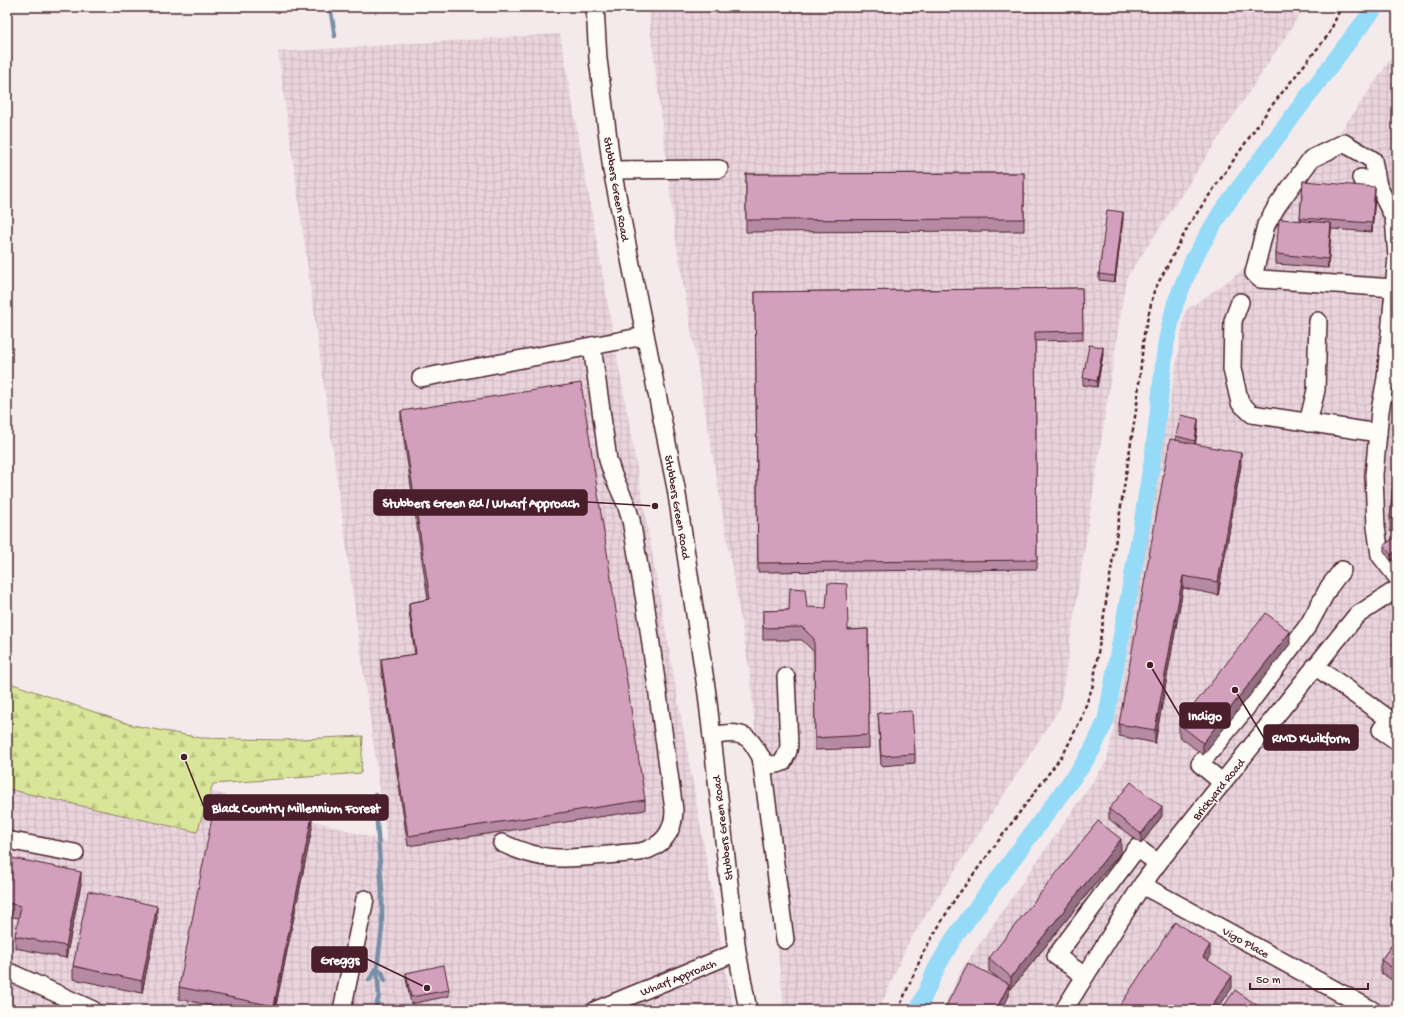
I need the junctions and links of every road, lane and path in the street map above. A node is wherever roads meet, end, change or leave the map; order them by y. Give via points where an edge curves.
1 (595, 7) edge
2 (1341, 7) edge
3 (719, 169) dead end
4 (612, 170) junction
5 (1361, 178) dead end
6 (1378, 186) junction
7 (1394, 288) junction
8 (1240, 302) dead end
9 (1318, 320) dead end
10 (645, 336) junction
11 (592, 346) junction
12 (421, 378) dead end
13 (1308, 423) junction
14 (1378, 433) junction
15 (1342, 570) dead end
16 (1397, 577) edge
17 (1397, 589) edge
18 (1315, 666) junction
19 (786, 677) dead end
20 (712, 736) junction
21 (1397, 741) edge
22 (761, 757) junction
23 (1223, 783) junction
24 (7, 840) edge
25 (502, 843) dead end
26 (75, 853) dead end
27 (1158, 863) junction
28 (1142, 885) junction
29 (365, 899) dead end
30 (785, 940) dead end
31 (737, 952) junction
32 (7, 971) edge
33 (1085, 976) junction
34 (93, 1010) edge
35 (342, 1010) edge
36 (596, 1010) edge
37 (748, 1010) edge
38 (898, 1010) edge
39 (1064, 1010) edge
40 (1372, 1010) edge

1 - 4 street, Stubbers Green Road via 598,59
2 - 38 path via 1329,34 1269,108 1190,223 1154,291 1144,334 1137,404 1093,685 1081,719 1064,753 954,899 924,951
3 - 4 street
4 - 10 street, Stubbers Green Road
5 - 6 street
6 - 7 street via 1394,218 1397,257
6 - 7 street via 1373,160 1344,143 1311,159 1266,225 1254,273 1260,279
7 - 14 street
8 - 13 street via 1233,322 1232,369 1240,403 1252,414
9 - 13 street via 1316,390
10 - 11 street
10 - 20 street, Stubbers Green Road via 676,488
11 - 12 street
11 - 25 street via 608,460 631,520 646,601 674,820 671,829 659,844 640,852 559,858 537,855
13 - 14 street
14 - 16 street via 1374,475 1376,526 1380,555
15 - 23 street via 1329,587 1309,624 1200,764
17 - 18 street, Brickyard Road via 1356,616
18 - 21 street via 1389,719 1381,730
18 - 23 street, Brickyard Road
19 - 22 street via 788,751 783,762 777,765 769,765
20 - 22 street via 729,733 745,737
20 - 31 street, Stubbers Green Road
22 - 30 street
23 - 27 street, Brickyard Road
24 - 26 street
27 - 28 street, Brickyard Road
27 - 33 street via 1137,848 1056,956
28 - 33 street, Brickyard Road
28 - 40 street, Vigo Place
29 - 35 street
31 - 36 street, Wharf Approach
31 - 37 street, Stubbers Green Road
32 - 34 street
33 - 39 street, Brickyard Road

